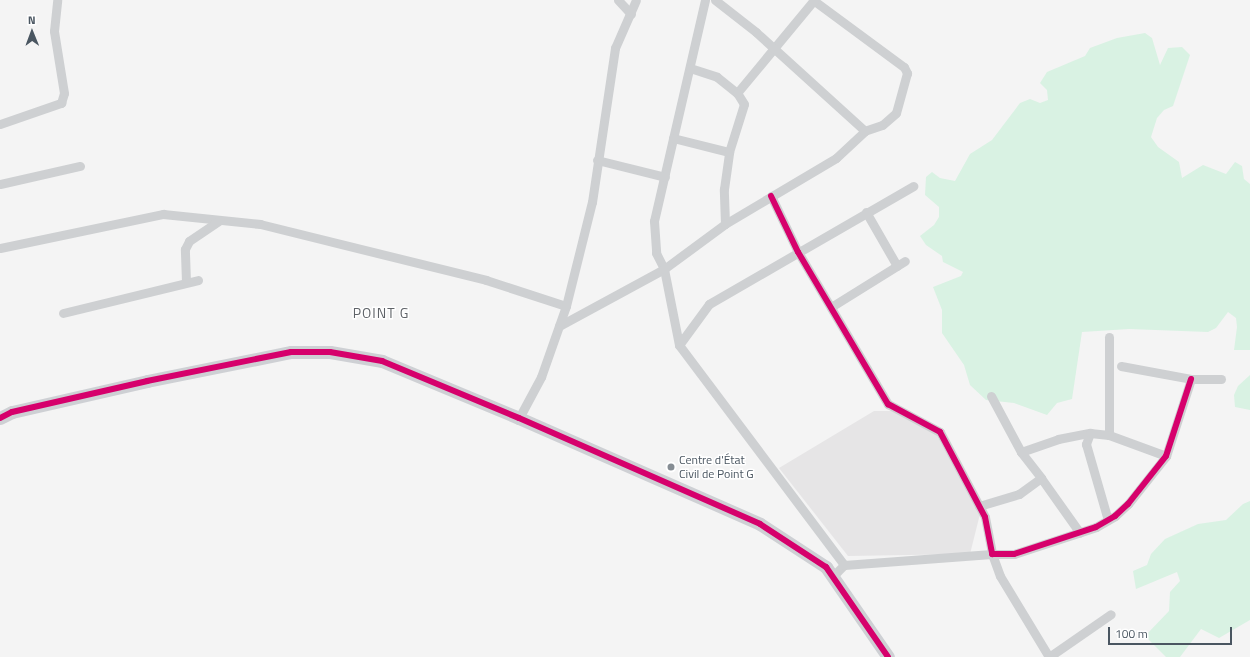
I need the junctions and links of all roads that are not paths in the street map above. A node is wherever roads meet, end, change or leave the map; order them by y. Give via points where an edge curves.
1 (57, 0) edge
2 (618, 0) edge
3 (636, 0) edge
4 (705, 0) edge
5 (715, 0) edge
6 (813, 0) edge
7 (631, 14) junction
8 (775, 48) junction
9 (690, 68) junction
10 (737, 93) junction
11 (0, 124) edge
12 (865, 131) junction
13 (673, 138) junction
14 (729, 152) junction
15 (597, 160) junction
16 (80, 166) dead end
17 (665, 177) junction
18 (0, 184) edge
19 (913, 186) dead end
20 (771, 196) junction
21 (866, 212) junction
22 (220, 220) junction
23 (725, 224) junction
24 (0, 248) edge
25 (798, 252) junction
26 (664, 269) junction
27 (198, 280) dead end
28 (186, 282) junction
29 (566, 306) junction
30 (831, 307) junction
31 (63, 313) dead end
32 (559, 326) junction
33 (1109, 337) dead end
34 (680, 345) junction
35 (1121, 366) dead end
36 (1190, 379) junction
37 (1221, 379) dead end
38 (991, 396) dead end
39 (0, 418) edge
40 (519, 418) junction
41 (1090, 433) junction
42 (1109, 435) junction
43 (1021, 452) junction
44 (1166, 456) junction
45 (1041, 478) junction
46 (979, 506) junction
47 (1108, 520) junction
48 (1080, 532) junction
49 (992, 554) junction
50 (844, 565) junction
51 (833, 576) junction
52 (1111, 614) dead end
53 (888, 657) edge
54 (1049, 657) edge

1 - 11 street via 54,31 64,93 61,103
2 - 7 street
3 - 7 street
4 - 9 street
5 - 8 street
6 - 8 street
6 - 12 street via 904,67 907,73 896,113 882,125
7 - 15 street via 615,48
8 - 10 street
8 - 12 street
9 - 10 street via 717,77
9 - 13 street
10 - 14 street via 744,104
12 - 20 street via 836,158
13 - 14 street
13 - 17 street
14 - 23 street via 724,188
15 - 17 street
15 - 29 street via 592,202
16 - 18 street
17 - 26 street via 654,221 656,253
19 - 21 street
20 - 23 street
20 - 25 street
21 - 25 street
21 - 30 street via 901,263
22 - 24 street via 163,214
22 - 28 street via 190,241 185,249
22 - 29 street via 260,224 392,256 486,280
23 - 26 street
25 - 30 street
25 - 34 street via 709,304
26 - 32 street
26 - 34 street
27 - 28 street
28 - 31 street
29 - 32 street
30 - 46 street via 888,404 940,432
32 - 40 street via 542,377
33 - 42 street
34 - 50 street
35 - 36 street
36 - 37 street
36 - 44 street
38 - 43 street
39 - 40 street via 12,412 147,381 291,352 330,352 382,361
40 - 51 street via 760,524 806,552 826,567
41 - 42 street
41 - 43 street via 1058,439
41 - 47 street via 1086,444
42 - 44 street
43 - 45 street
44 - 47 street via 1128,504
45 - 46 street via 1019,494
45 - 48 street
46 - 49 street
47 - 48 street
48 - 49 street via 1014,554
49 - 50 street
49 - 54 street via 1000,576
50 - 51 street
51 - 53 street
52 - 54 street

